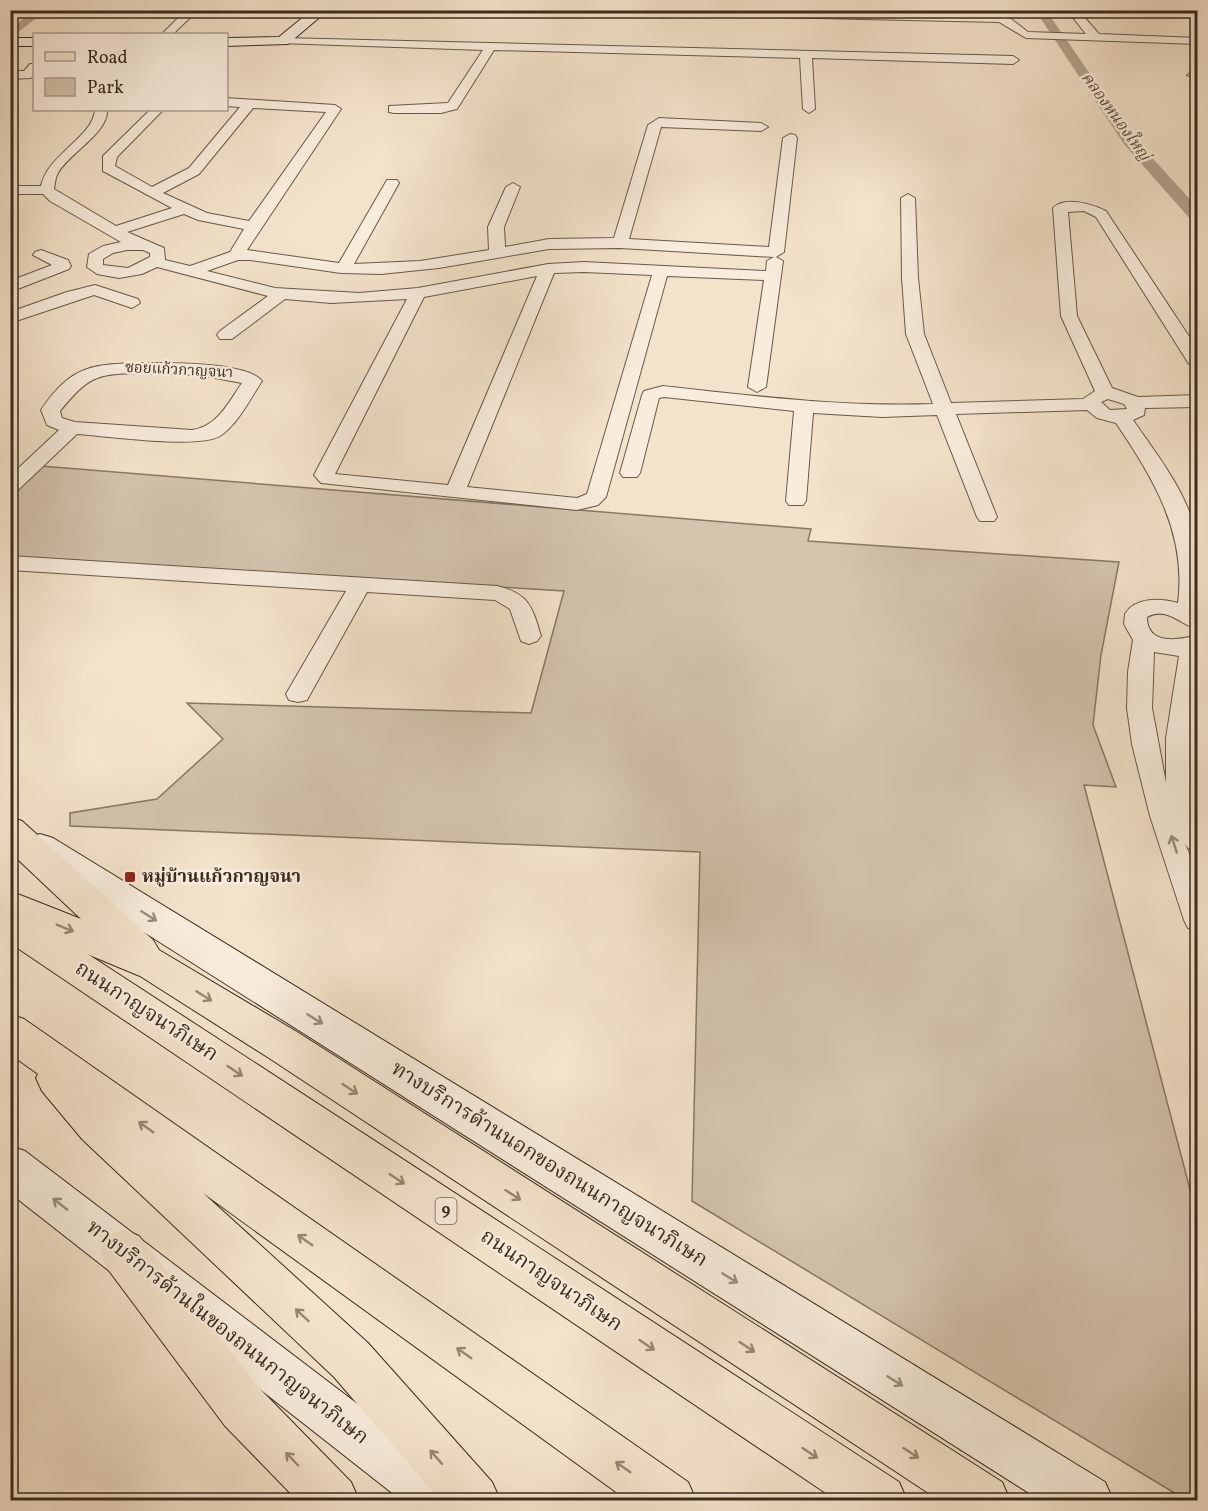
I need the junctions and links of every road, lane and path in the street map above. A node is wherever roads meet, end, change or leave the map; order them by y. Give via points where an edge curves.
1 (193, 10) edge
2 (321, 10) edge
3 (585, 10) edge
4 (1072, 10) edge
5 (168, 33) edge
6 (1096, 38) junction
7 (283, 41) junction
8 (1197, 41) edge
9 (10, 42) edge
10 (31, 42) edge
11 (228, 42) edge
12 (490, 47) junction
13 (806, 55) junction
14 (1013, 60) dead end
15 (33, 68) edge
16 (10, 75) edge
17 (10, 81) edge
18 (33, 81) edge
19 (228, 102) edge
20 (251, 102) junction
21 (394, 109) dead end
22 (809, 109) dead end
23 (100, 111) edge
24 (156, 111) edge
25 (761, 127) dead end
26 (790, 138) dead end
27 (392, 183) dead end
28 (513, 187) dead end
29 (10, 190) edge
30 (47, 190) junction
31 (152, 193) junction
32 (908, 198) dead end
33 (184, 209) junction
34 (253, 226) junction
35 (113, 232) junction
36 (620, 243) junction
37 (137, 244) junction
38 (776, 252) junction
39 (497, 253) junction
40 (41, 255) dead end
41 (236, 255) junction
42 (154, 262) junction
43 (10, 268) edge
44 (344, 268) junction
45 (548, 269) junction
46 (101, 270) junction
47 (661, 270) junction
48 (191, 271) junction
49 (773, 276) junction
50 (32, 279) junction
51 (10, 287) edge
52 (50, 287) junction
53 (418, 293) junction
54 (280, 296) junction
55 (10, 301) edge
56 (132, 303) dead end
57 (10, 318) edge
58 (226, 335) dead end
59 (1197, 364) edge
60 (757, 387) dead end
61 (1098, 399) junction
62 (1197, 401) edge
63 (804, 407) junction
64 (946, 410) junction
65 (1129, 410) junction
66 (72, 428) junction
67 (630, 473) dead end
68 (10, 487) edge
69 (455, 492) junction
70 (796, 501) dead end
71 (987, 517) dead end
72 (10, 563) edge
73 (360, 585) junction
74 (1192, 618) edge
75 (529, 636) dead end
76 (1144, 637) junction
77 (1195, 645) edge
78 (298, 694) dead end
79 (1169, 795) junction
80 (10, 830) edge
81 (1197, 841) edge
82 (10, 906) edge
83 (1197, 920) edge
84 (10, 923) edge
85 (154, 965) junction
86 (18, 1036) edge
87 (10, 1166) edge
88 (123, 1252) junction
89 (333, 1500) edge
90 (442, 1500) edge
91 (474, 1500) edge
92 (670, 1500) edge
93 (881, 1500) edge
94 (984, 1500) edge
95 (1087, 1500) edge

1 - 5 street
2 - 7 main road
3 - 6 street via 999,19 1011,22 1022,34
4 - 6 street
6 - 8 street
7 - 11 main road
7 - 12 street
9 - 10 main road
12 - 13 street
12 - 21 street via 453,106
13 - 14 street
13 - 22 street
15 - 16 street via 27,75
17 - 18 street
19 - 20 street
20 - 31 street via 194,171
20 - 34 street via 335,109
23 - 30 street via 96,124 50,174
24 - 31 street via 107,163 114,172
25 - 36 street via 655,124
26 - 38 street
27 - 44 street
28 - 39 street via 496,227
29 - 30 street
30 - 35 street
31 - 33 street
32 - 64 street via 915,334
33 - 34 street via 212,220
33 - 35 street
34 - 41 street
35 - 37 street
36 - 38 street
36 - 39 street via 549,244
37 - 42 street via 158,250
37 - 46 street via 100,253 93,262
38 - 49 street
39 - 44 street via 418,268
40 - 50 street via 63,266
41 - 44 street via 268,255
41 - 48 street
42 - 46 street via 133,271
42 - 48 street
43 - 50 street
45 - 47 street
45 - 53 street
45 - 69 street
46 - 52 street
47 - 49 street
47 - 69 street via 596,497 577,504
48 - 54 street
49 - 60 street
50 - 51 street
50 - 52 street
52 - 55 street
53 - 54 street via 381,298
53 - 69 street via 324,475
54 - 58 street
56 - 57 street via 90,291
59 - 61 street via 1101,214 1086,207 1060,207 1069,316
61 - 64 street
61 - 65 street via 1106,415
62 - 65 street
63 - 64 street
63 - 67 street via 657,392 651,395
63 - 70 street
64 - 71 street
65 - 74 street via 1179,516
66 - 66 street, ซอยแก้วกาญจนา via 192,436 211,433 223,424 253,381 234,373 121,367 89,373 79,378 50,410 54,421
66 - 68 street
72 - 73 street
73 - 75 street via 508,596 521,608
73 - 78 street
74 - 76 street via 1173,608 1145,608 1136,614 1134,623
76 - 77 street via 1164,647
76 - 79 street via 1138,691 1145,748
77 - 79 street via 1180,731 1178,773
79 - 81 street
83 -> 79 street
80 - 85 main road
80 -> 95 main road, ทางบริการด้านนอกของถนนกาญจนาภิเษก
82 -> 85 main road
84 -> 93 main road, ถนนกาญจนาภิเษก / 9
85 -> 94 main road
91 -> 86 main road via 351,1360 97,1125
92 -> 86 main road
88 -> 87 main road, ทางบริการด้านในของถนนกาญจนาภิเษก
89 -> 88 main road via 243,1408
88 - 90 main road, ทางบริการด้านในของถนนกาญจนาภิเษก

